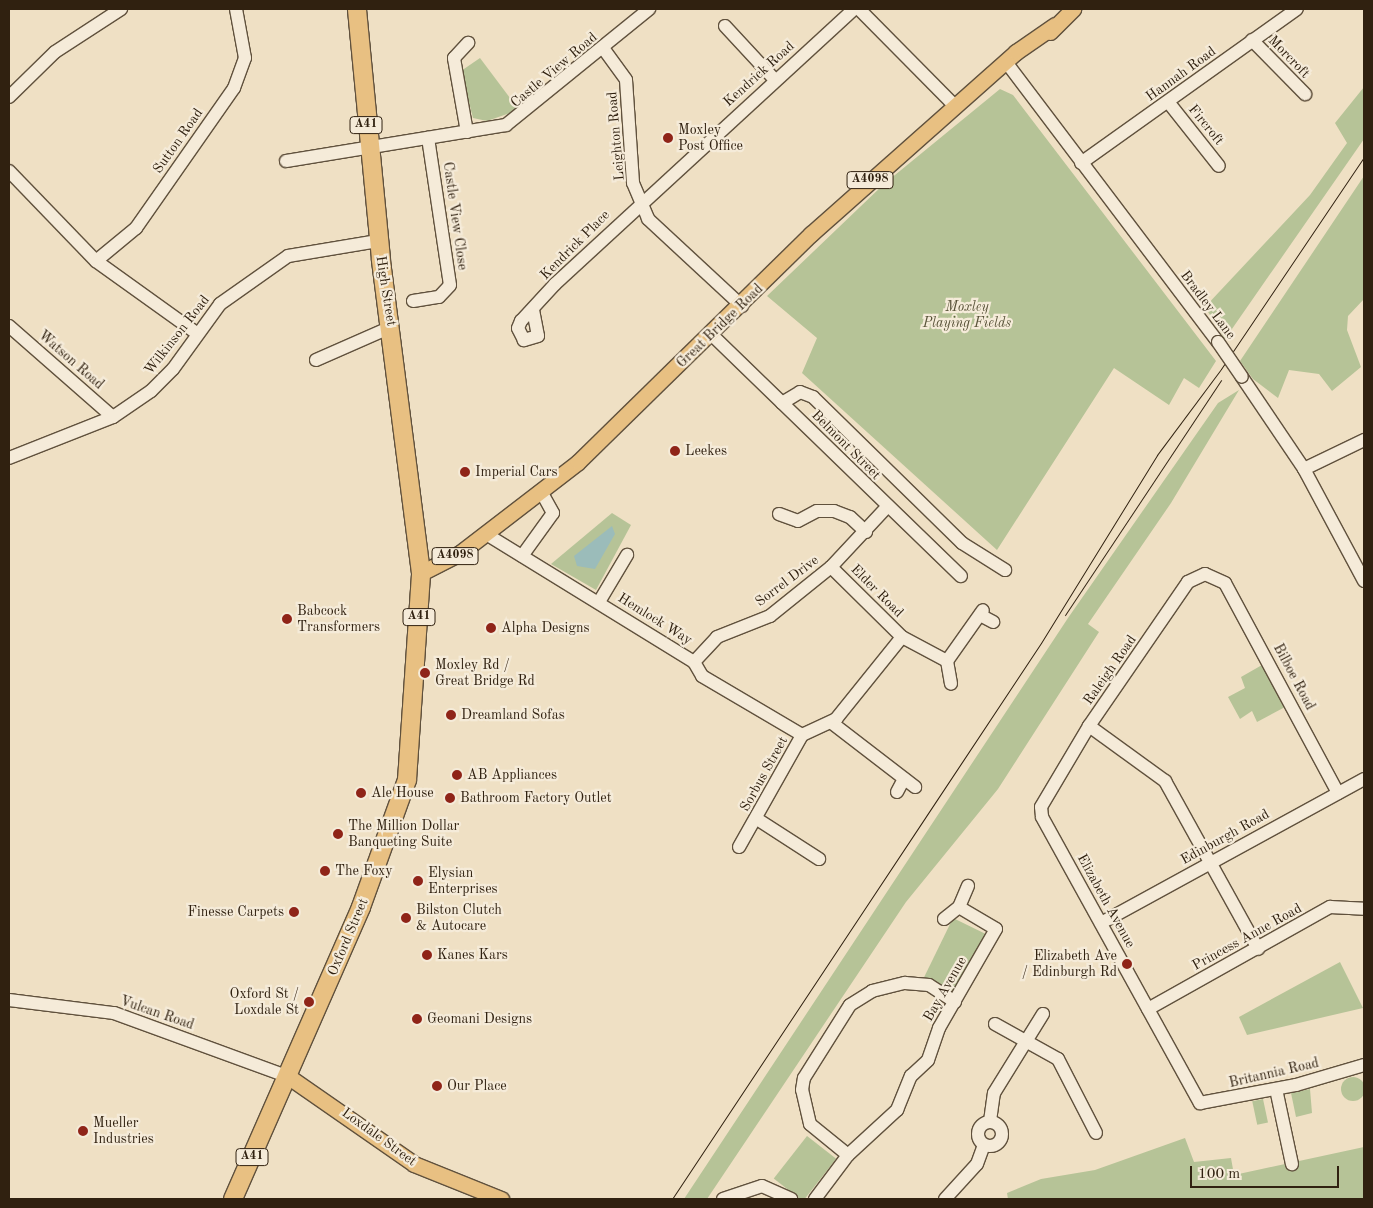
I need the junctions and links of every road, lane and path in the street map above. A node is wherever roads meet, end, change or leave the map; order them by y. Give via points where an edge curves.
1 (121, 9) edge
2 (357, 9) edge
3 (649, 9) edge
4 (854, 9) edge
5 (859, 9) edge
6 (1073, 9) edge
7 (1297, 9) edge
8 (234, 12) edge
9 (726, 26) dead end
10 (1252, 40) junction
11 (468, 43) dead end
12 (604, 48) junction
13 (1006, 62) junction
14 (775, 80) junction
15 (1305, 94) dead end
16 (9, 97) edge
17 (1169, 103) junction
18 (956, 106) junction
19 (467, 132) junction
20 (428, 138) junction
21 (368, 146) junction
22 (286, 161) dead end
23 (1081, 162) junction
24 (1219, 166) dead end
25 (9, 171) edge
26 (640, 202) junction
27 (378, 241) junction
28 (96, 261) junction
29 (413, 301) dead end
30 (742, 306) junction
31 (533, 310) dead end
32 (9, 326) edge
33 (391, 327) junction
34 (198, 334) junction
35 (711, 334) junction
36 (316, 360) dead end
37 (782, 404) junction
38 (113, 417) junction
39 (1364, 440) edge
40 (9, 458) edge
41 (1304, 469) junction
42 (540, 491) junction
43 (886, 508) junction
44 (779, 514) dead end
45 (866, 532) junction
46 (486, 534) junction
47 (627, 555) dead end
48 (522, 556) junction
49 (831, 567) junction
50 (1005, 570) dead end
51 (422, 573) junction
52 (961, 576) dead end
53 (1220, 578) joint
54 (1364, 581) edge
55 (599, 602) junction
56 (993, 622) dead end
57 (902, 637) junction
58 (947, 661) junction
59 (694, 662) junction
60 (951, 684) dead end
61 (832, 723) junction
62 (1089, 726) junction
63 (802, 735) junction
64 (904, 779) junction
65 (1364, 779) edge
66 (915, 787) dead end
67 (897, 792) dead end
68 (1338, 793) junction
69 (1041, 807) joint
70 (757, 819) junction
71 (739, 847) dead end
72 (819, 859) dead end
73 (1210, 861) junction
74 (968, 886) dead end
75 (959, 907) junction
76 (1364, 909) edge
77 (944, 919) dead end
78 (1101, 923) junction
79 (1258, 949) junction
80 (9, 1000) edge
81 (955, 1002) junction
82 (1148, 1009) junction
83 (1043, 1014) dead end
84 (995, 1024) dead end
85 (1027, 1044) junction
86 (1364, 1065) edge
87 (290, 1077) junction
88 (1276, 1090) junction
89 (1195, 1094) joint
90 (990, 1121) junction
91 (1096, 1133) dead end
92 (984, 1145) junction
93 (848, 1155) junction
94 (1292, 1164) dead end
95 (824, 1197) edge
96 (233, 1199) edge
97 (500, 1199) edge
98 (723, 1199) edge
99 (791, 1199) edge
100 (944, 1199) edge

1 - 16 street via 55,52
2 - 21 highway, High Street / A41
3 - 12 street, Castle View Road
4 - 14 street, Kendrick Road
5 - 18 street
6 - 13 main road, Great Bridge Road / A4098
7 - 10 street, Hannah Road
8 - 28 street, Sutton Road via 244,58 234,88 136,228
9 - 14 street
10 - 15 street, Morcroft
10 - 17 street, Hannah Road
11 - 19 street via 454,58
12 - 19 street, Castle View Road via 517,120
12 - 26 street, Leighton Road via 626,80 633,183
13 - 18 main road, Great Bridge Road / A4098
13 - 23 street, Bradley Lane
14 - 26 street, Kendrick Road
17 - 23 street, Hannah Road
17 - 24 street, Fircroft
18 - 30 main road, Great Bridge Road / A4098 via 811,234
19 - 20 street, Castle View Road
20 - 21 street, Castle View Road
20 - 29 street, Castle View Close via 450,285 439,297
21 - 22 street, Castle View Road
21 - 27 highway, High Street / A41
23 - 41 street, Bradley Lane, bridge via 1218,342
25 - 28 street
26 - 30 street, Leighton Road via 648,219
26 - 31 street, Kendrick Place
27 - 33 highway, High Street / A41
27 - 34 street, Wilkinson Road via 288,256 220,304
28 - 34 street
30 - 35 main road, Great Bridge Road / A4098
32 - 38 street, Watson Road
33 - 36 street
33 - 51 highway, High Street / A41
34 - 38 street, Wilkinson Road via 151,391
35 - 37 street, Belmont Street
35 - 42 main road, Great Bridge Road / A4098 via 578,462
37 - 43 street, Belmont Street
37 - 50 street via 800,392 813,397 962,543
38 - 40 street, Wilkinson Road
39 - 41 street
41 - 54 street, Bradley Lane
42 - 46 main road, Great Bridge Road / A4098
42 - 48 street via 553,513
43 - 45 street, Sorrel Drive
43 - 52 street, Belmont Street
44 - 45 street via 798,521 817,511 834,511 850,516
45 - 49 street, Sorrel Drive
46 - 48 street, Hemlock Way
46 - 51 main road, Great Bridge Road / A4098
47 - 55 street
48 - 55 street, Hemlock Way
49 - 57 street, Elder Road
49 - 59 street, Sorrel Drive via 770,616 717,637
51 - 87 highway, Oxford Street / A41 via 405,787 361,907
53 - 62 street, Raleigh Road via 1204,574 1188,582
53 - 68 street, Bilboe Road
55 - 59 street, Hemlock Way
56 - 58 street via 982,613
57 - 58 street, Elder Road
57 - 61 street, Sorbus Street
58 - 60 street
59 - 63 street, Hemlock Way via 702,676
61 - 63 street, Sorbus Street
61 - 64 street
62 - 69 street, Raleigh Road
62 - 73 street via 1165,781
63 - 70 street, Sorbus Street
64 - 66 street
64 - 67 street
65 - 68 street, Edinburgh Road
68 - 73 street, Edinburgh Road
69 - 78 street, Elizabeth Avenue
70 - 71 street, Sorbus Street
70 - 72 street
73 - 78 street, Edinburgh Road
73 - 79 street
74 - 75 street
75 - 77 street
75 - 81 street, Bay Avenue via 996,929
76 - 79 street, Princess Anne Road via 1330,907
78 - 82 street, Elizabeth Avenue
79 - 82 street, Princess Anne Road
80 - 87 street, Vulcan Road via 114,1013
81 - 93 street, Bay Avenue via 938,1028 934,1049 911,1076 898,1110
81 - 93 street via 929,985 905,983 858,996 850,1004 804,1078 802,1090 812,1127
82 - 89 street, Elizabeth Avenue
83 - 85 street
84 - 85 street
85 - 90 street via 994,1093
85 - 91 street via 1058,1059
86 - 88 street, Britannia Road
87 - 96 highway, Oxford Street / A41
87 - 97 main road, Loxdale Street via 414,1164
88 - 89 street, Britannia Road via 1203,1104
88 - 94 street
90 - 92 street via 977,1133
90 - 92 street via 999,1126 1001,1136 995,1145
92 - 100 street via 977,1164
93 - 95 street, Bay Avenue
98 - 99 street via 762,1186

